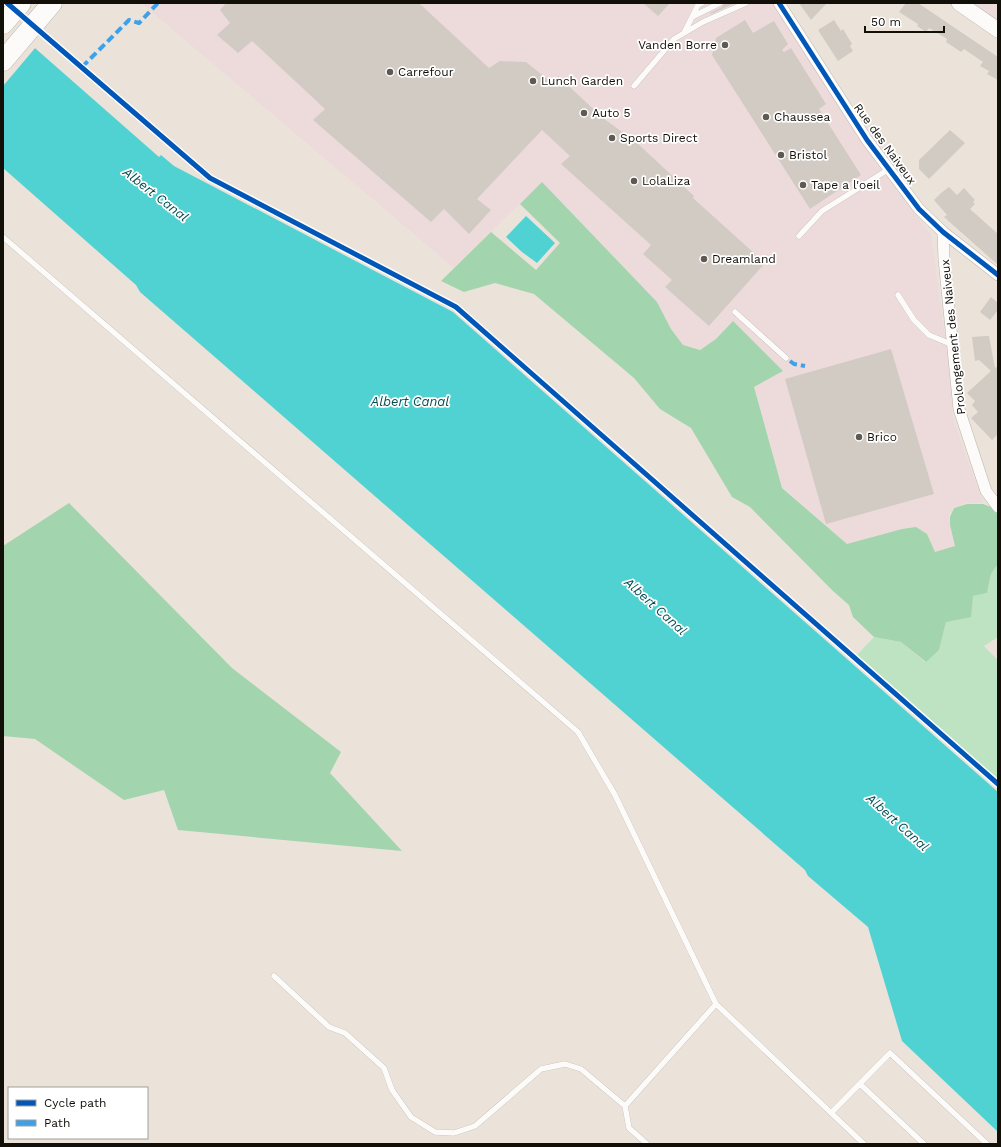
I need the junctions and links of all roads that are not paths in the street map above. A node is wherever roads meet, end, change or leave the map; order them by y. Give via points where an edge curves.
1 (21, 3) edge
2 (52, 3) edge
3 (702, 3) edge
4 (720, 3) edge
5 (746, 3) edge
6 (779, 3) edge
7 (959, 3) edge
8 (692, 17) junction
9 (3, 24) edge
10 (998, 30) edge
11 (684, 33) junction
12 (3, 61) edge
13 (634, 86) dead end
14 (890, 169) junction
15 (943, 232) junction
16 (799, 236) dead end
17 (3, 237) edge
18 (998, 275) edge
19 (898, 295) dead end
20 (735, 312) dead end
21 (953, 345) junction
22 (786, 358) dead end
23 (998, 507) edge
24 (274, 976) dead end
25 (716, 1004) junction
26 (860, 1084) junction
27 (625, 1106) junction
28 (831, 1113) junction
29 (647, 1144) edge
30 (864, 1144) edge
31 (924, 1144) edge
32 (987, 1144) edge

1 - 9 highway
2 - 12 highway
3 - 8 lane via 698,5
4 - 8 lane
5 - 11 lane
6 - 14 street, Rue des Naiveux via 867,140
7 - 10 main road
8 - 11 lane
11 - 13 lane via 674,39
14 - 15 street, Rue des Naiveux via 919,209
14 - 16 lane, Rue des Naiveux via 822,211
15 - 18 street, Rue des Naiveux
15 - 21 street, Prolongement des Naiveux
17 - 25 lane via 578,732 615,795
19 - 21 lane via 914,320 929,335
20 - 22 lane
21 - 23 street, Prolongement des Naiveux via 959,409 986,491
24 - 27 lane via 329,1028 345,1033 384,1068 392,1090 411,1117 435,1132 454,1134 475,1126 541,1069 565,1064 581,1069
25 - 27 lane
25 - 28 lane
26 - 28 lane
26 - 31 lane
26 - 32 lane via 890,1053
27 - 29 lane via 629,1128
28 - 30 lane

